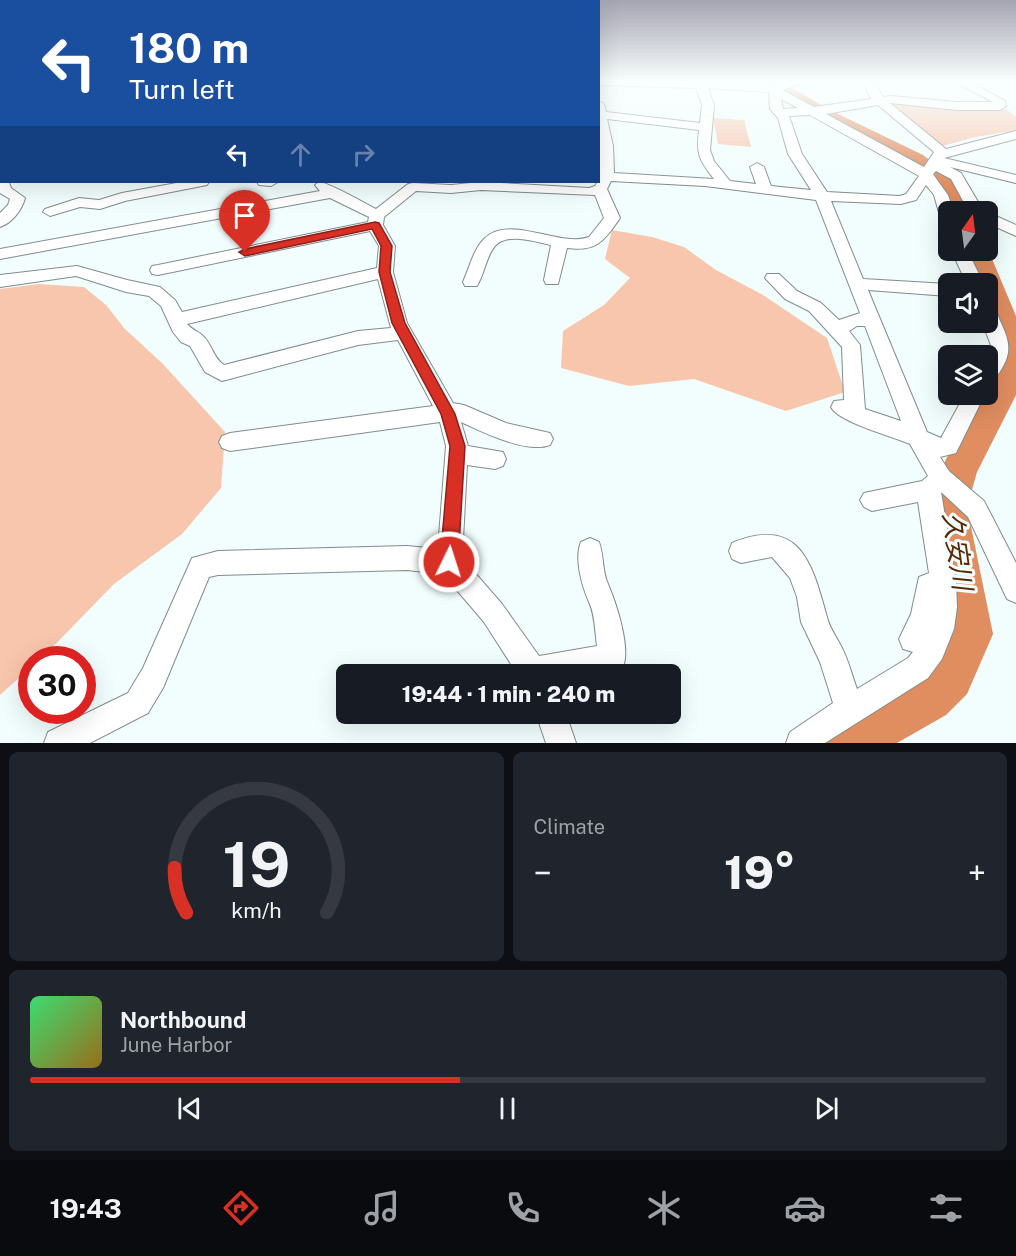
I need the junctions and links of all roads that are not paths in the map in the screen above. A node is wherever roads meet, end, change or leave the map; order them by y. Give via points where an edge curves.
1 (707, 116) edge
2 (782, 116) edge
3 (822, 116) edge
4 (837, 116) edge
5 (893, 116) edge
6 (600, 120) edge
7 (705, 127) junction
8 (1016, 135) edge
9 (880, 137) dead end
10 (935, 163) junction
11 (757, 167) dead end
12 (1016, 179) edge
13 (2, 183) edge
14 (197, 183) edge
15 (319, 183) edge
16 (603, 183) junction
17 (409, 184) edge
18 (482, 184) edge
19 (737, 189) junction
20 (765, 189) junction
21 (332, 193) junction
22 (822, 196) junction
23 (943, 201) edge
24 (971, 201) edge
25 (50, 212) dead end
26 (376, 220) junction
27 (0, 222) edge
28 (998, 222) edge
29 (1016, 231) edge
30 (560, 241) junction
31 (0, 254) edge
32 (158, 270) dead end
33 (385, 272) junction
34 (773, 278) dead end
35 (552, 280) dead end
36 (0, 281) edge
37 (471, 282) dead end
38 (856, 284) junction
39 (938, 289) edge
40 (176, 320) junction
41 (870, 320) junction
42 (838, 330) junction
43 (402, 333) junction
44 (995, 333) edge
45 (998, 359) edge
46 (969, 405) edge
47 (448, 414) junction
48 (918, 438) junction
49 (542, 439) dead end
50 (230, 442) dead end
51 (457, 454) junction
52 (495, 459) dead end
53 (934, 484) junction
54 (872, 500) dead end
55 (590, 549) dead end
56 (741, 551) dead end
57 (449, 562) junction
58 (943, 588) junction
59 (1016, 590) edge
60 (913, 639) dead end
61 (528, 664) edge
62 (569, 664) edge
63 (850, 710) junction
64 (554, 724) edge
65 (59, 743) edge
66 (561, 743) edge
67 (801, 743) edge

1 - 7 street
2 - 22 street via 795,154
3 - 10 street
4 - 9 street
5 - 10 street
6 - 7 street
6 - 16 street via 606,146
7 - 19 street via 704,156
8 - 10 street
10 - 12 street
10 - 22 street via 911,197 901,200
10 - 23 street
10 - 24 street via 956,176
11 - 20 street
13 - 27 street via 5,190 18,198
14 - 25 street via 100,205 79,202
15 - 21 street
16 - 18 street via 590,192
16 - 19 street
16 - 30 street via 612,218 596,240
17 - 18 street via 452,189
17 - 26 street
19 - 20 street
20 - 22 street
21 - 26 street
21 - 31 street
22 - 38 street
26 - 32 street
26 - 33 street via 387,246
28 - 29 street
30 - 35 street
30 - 37 street via 499,236 488,242
33 - 40 street
33 - 43 street
34 - 42 street via 791,295 814,302
36 - 40 street via 77,271 154,291 169,304
38 - 39 street
38 - 41 street
40 - 43 street via 188,337 197,341 212,367 222,373 358,338
41 - 42 street via 858,319
41 - 48 street
42 - 48 street via 850,345 848,411
43 - 47 street
44 - 45 street via 1001,348
46 - 48 street via 948,446 941,448
47 - 49 street via 457,411 503,431
47 - 50 street
47 - 51 street
48 - 53 street
51 - 52 street
51 - 57 street
53 - 54 street
53 - 58 street
53 - 59 street via 976,509
55 - 62 street via 613,657
56 - 63 street via 774,545 785,551 799,570 810,597 814,622 832,657
57 - 61 street via 493,613
57 - 65 street via 407,558 218,563 201,567 153,678 138,703
58 - 60 street via 928,586
58 - 63 street via 940,636 928,659
63 - 67 street
64 - 66 street

